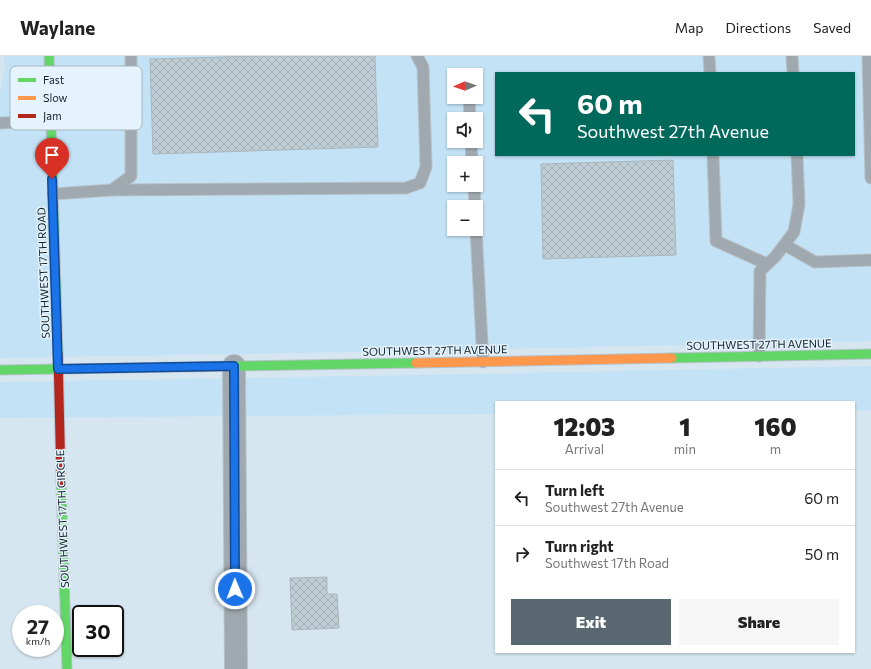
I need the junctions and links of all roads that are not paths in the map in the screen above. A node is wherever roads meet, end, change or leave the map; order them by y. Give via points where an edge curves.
1 (49, 56) edge
2 (417, 56) edge
3 (709, 56) edge
4 (792, 56) edge
5 (868, 56) edge
6 (49, 66) edge
7 (710, 72) edge
8 (793, 72) edge
9 (0, 124) edge
10 (10, 124) edge
11 (51, 130) edge
12 (131, 130) edge
13 (713, 156) edge
14 (797, 156) edge
15 (871, 178) edge
16 (112, 190) junction
17 (53, 194) junction
18 (476, 236) edge
19 (785, 245) junction
20 (871, 260) edge
21 (767, 264) junction
22 (871, 354) edge
23 (759, 356) junction
24 (483, 362) junction
25 (234, 366) junction
26 (58, 369) junction
27 (0, 370) edge
28 (67, 669) edge
29 (236, 669) edge

1 - 6 main road, SOUTHWEST 17TH ROAD
2 - 16 lane via 423,67 426,167 420,183 406,188
3 - 7 lane
4 - 8 lane
5 - 15 lane
9 - 10 lane
11 - 17 main road, SOUTHWEST 17TH ROAD
12 - 16 lane via 131,176
13 - 21 lane via 716,241
14 - 19 lane via 799,204 794,232
16 - 17 lane
17 - 26 main road, SOUTHWEST 17TH ROAD
18 - 24 lane
19 - 20 lane via 815,262
19 - 21 lane
21 - 23 lane via 760,271
22 - 23 main road, SOUTHWEST 27TH AVENUE
23 - 24 main road, SOUTHWEST 27TH AVENUE
24 - 25 main road, SOUTHWEST 27TH AVENUE
25 - 26 main road, SOUTHWEST 27TH AVENUE
25 - 29 street
26 - 27 main road, SOUTHWEST 27TH AVENUE
26 - 28 main road, SOUTHWEST 17TH CIRCLE

